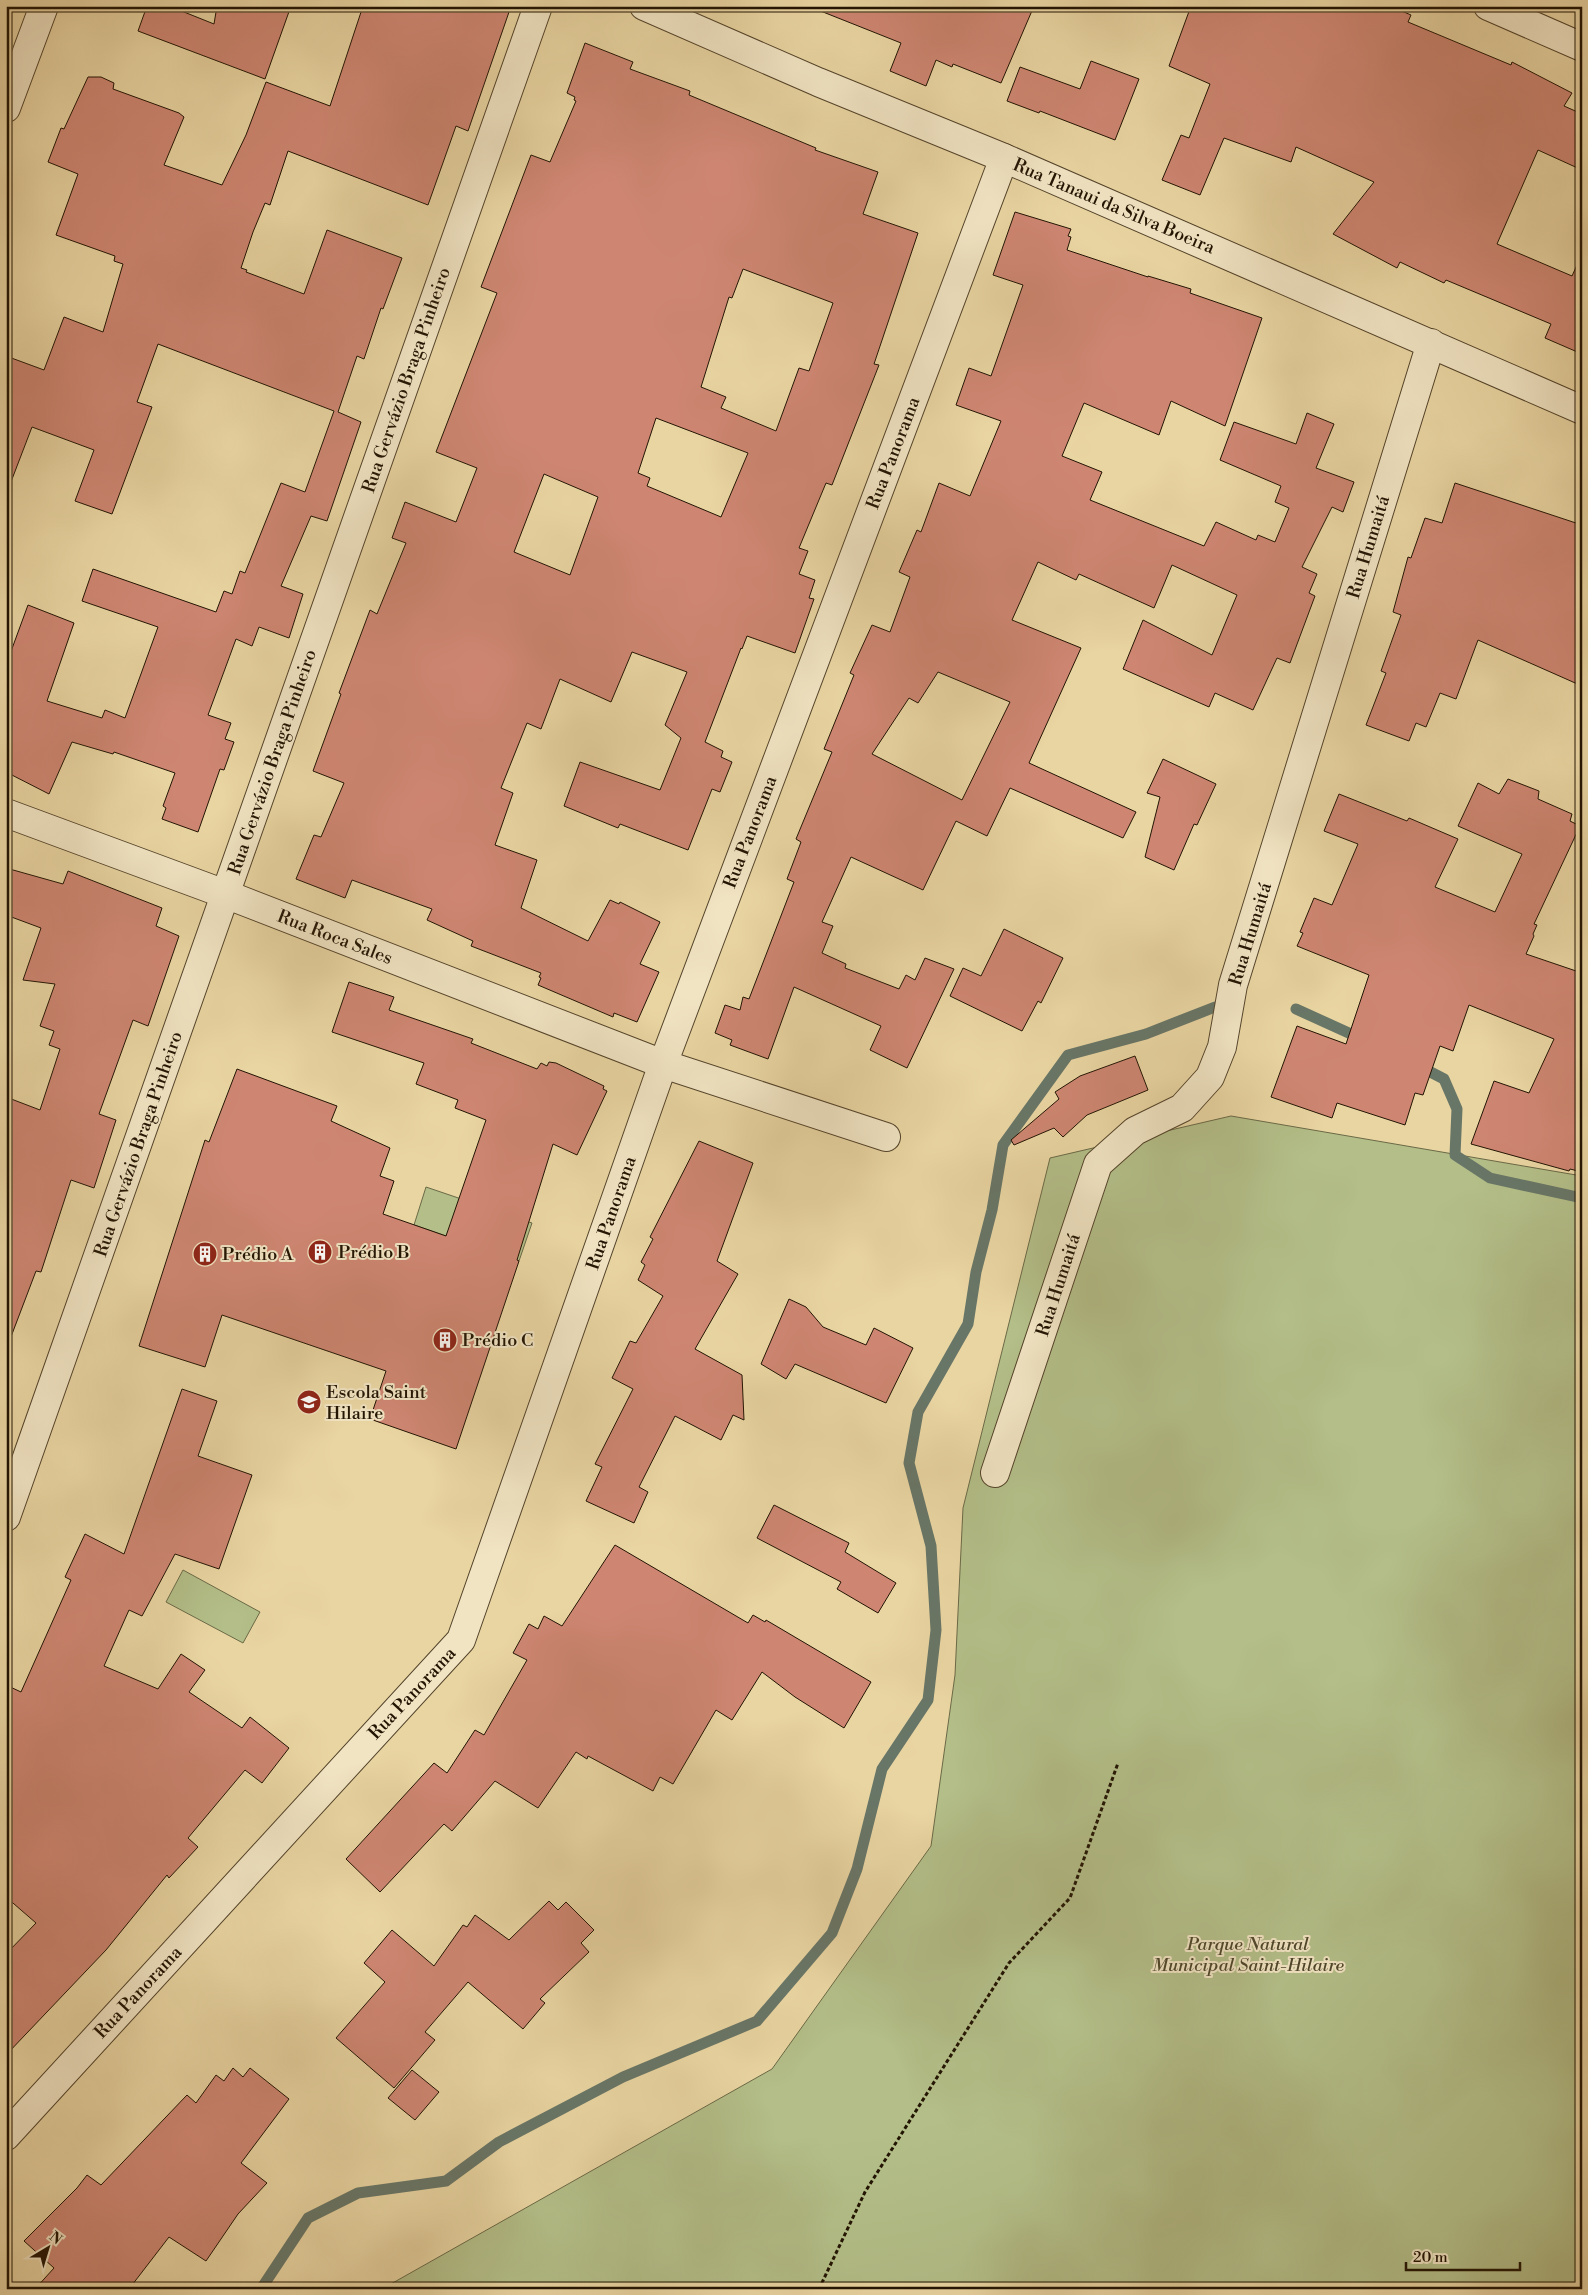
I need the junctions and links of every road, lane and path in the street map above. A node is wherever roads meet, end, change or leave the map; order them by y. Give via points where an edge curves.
1 (44, 6) edge
2 (538, 6) edge
3 (644, 6) edge
4 (1488, 6) edge
5 (1582, 47) edge
6 (6, 108) edge
7 (1004, 158) junction
8 (1431, 343) junction
9 (1582, 410) edge
10 (6, 813) edge
11 (225, 894) junction
12 (663, 1064) junction
13 (886, 1137) dead end
14 (995, 1473) dead end
15 (6, 1517) edge
16 (1118, 1763) dead end
17 (6, 2136) edge
18 (819, 2289) edge

1 - 6 street
2 - 11 street, Rua Gervázio Braga Pinheiro
3 - 7 street, Rua Tanaui da Silva Boeira
4 - 5 street
7 - 8 street, Rua Tanaui da Silva Boeira
7 - 12 street, Rua Panorama
8 - 9 street, Rua Tanaui da Silva Boeira
8 - 14 street, Rua Humaitá via 1234,985 1222,1047 1210,1077 1182,1108 1135,1132 1098,1164
10 - 11 street, Rua Roca Sales
11 - 12 street, Rua Roca Sales
11 - 15 street, Rua Gervázio Braga Pinheiro
12 - 13 street, Rua Roca Sales
12 - 17 street, Rua Panorama via 461,1640
16 - 18 path via 1070,1898 1009,1963 865,2192

